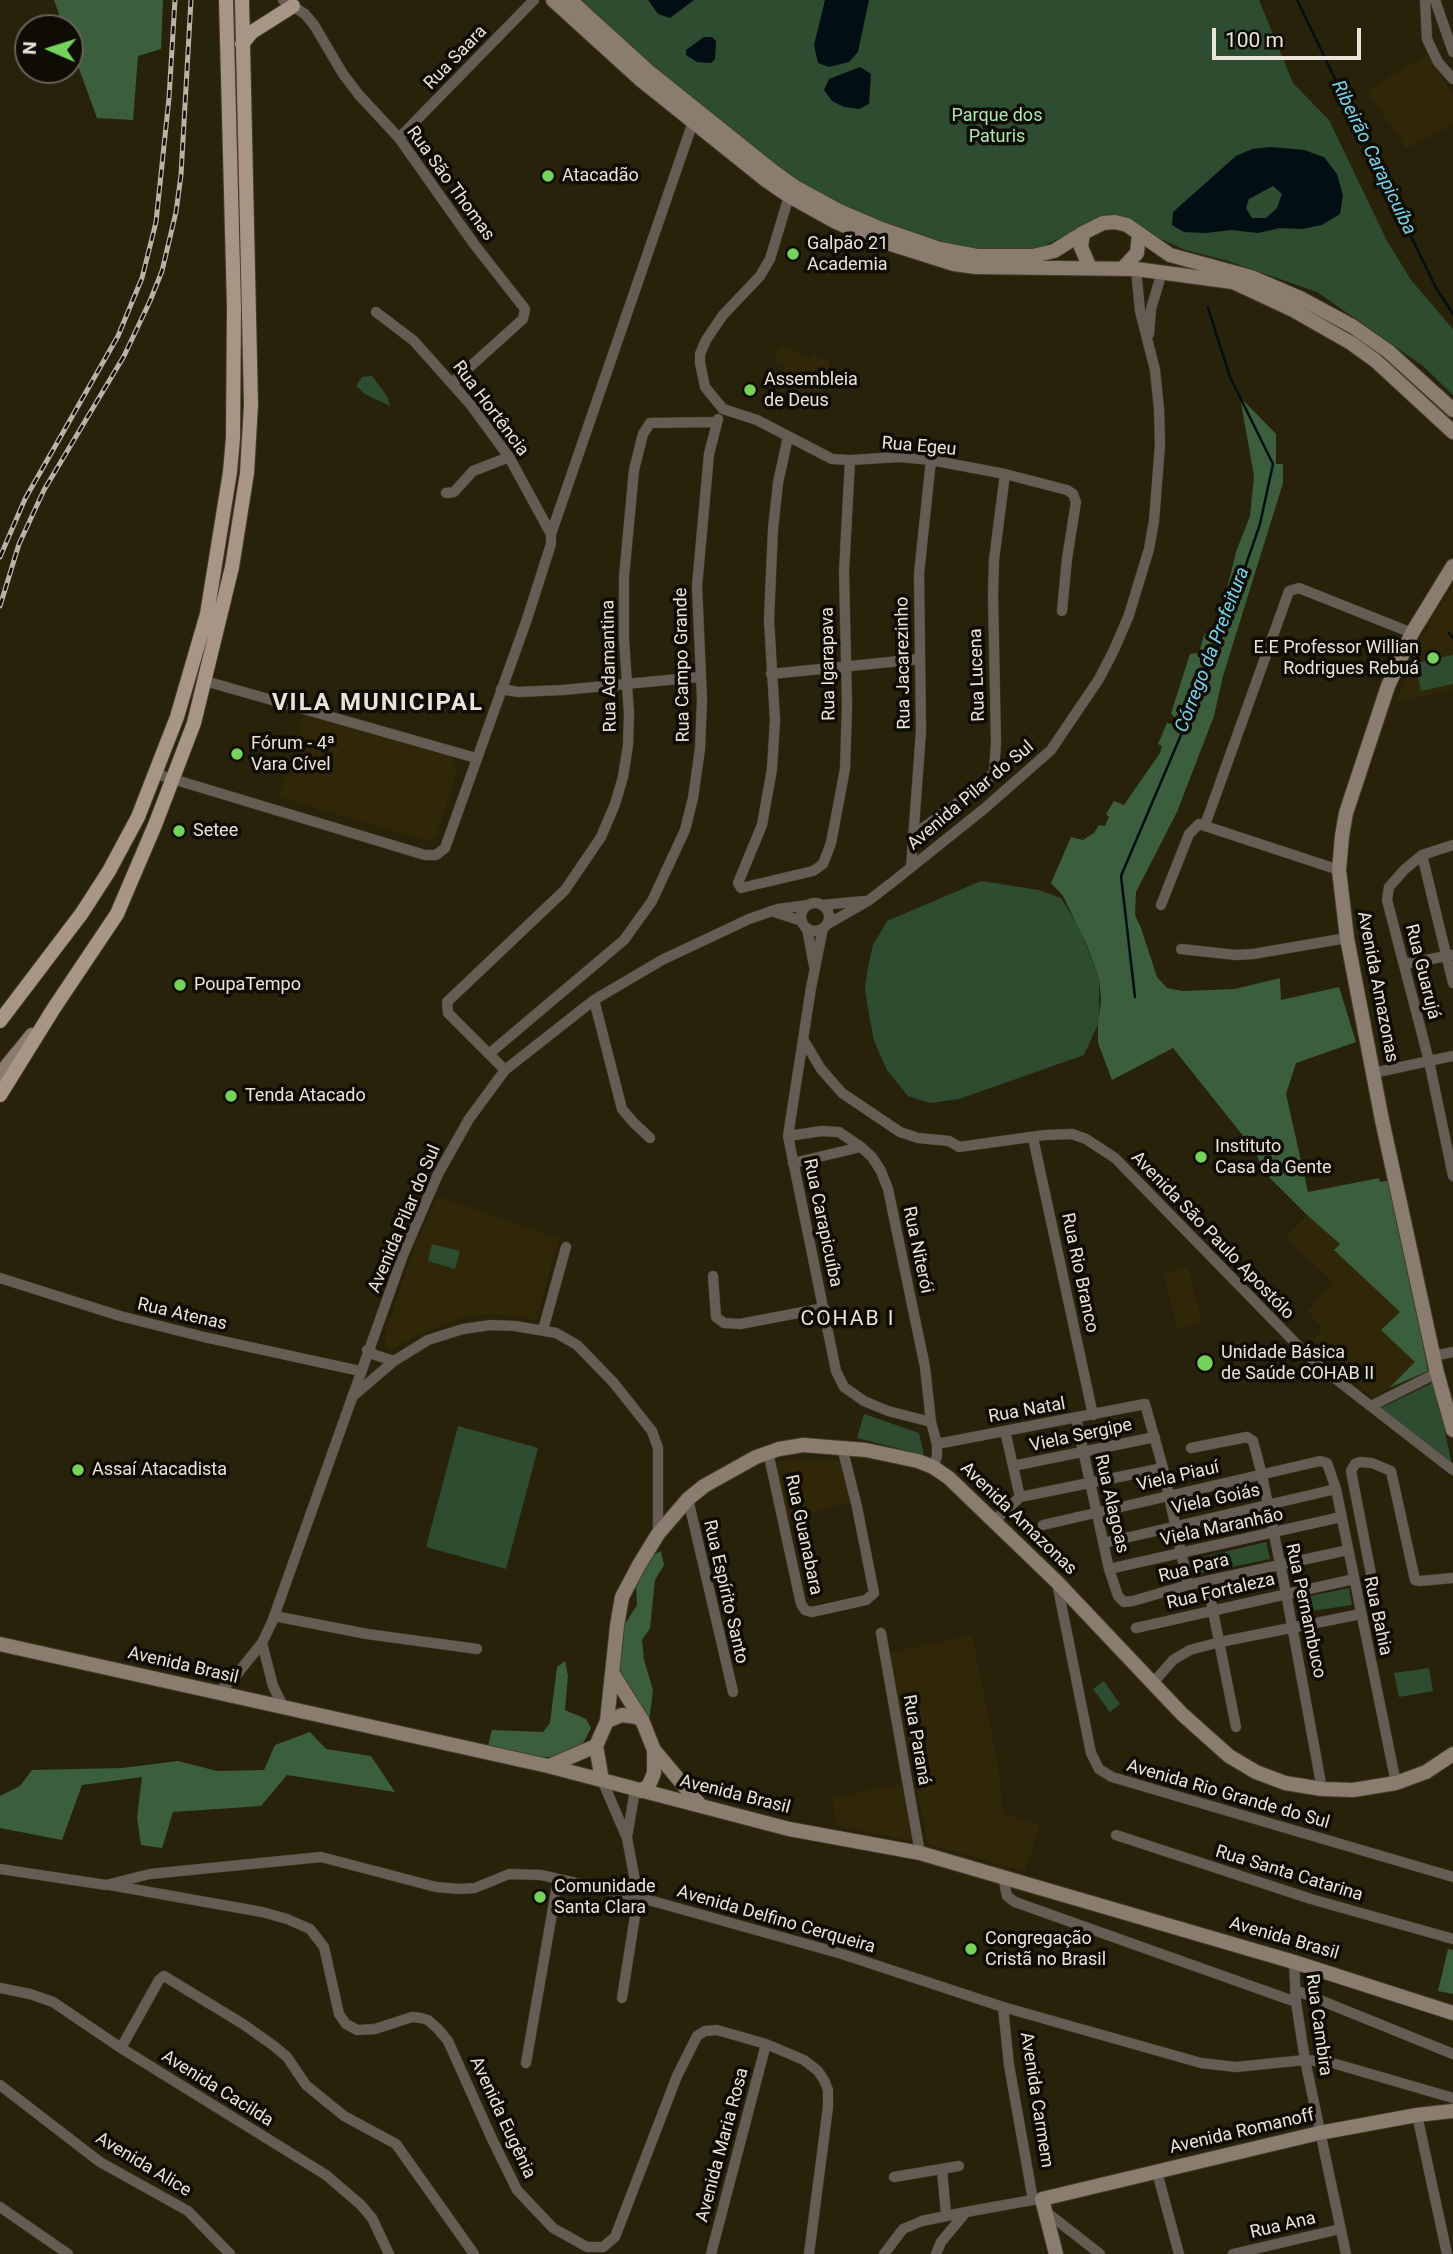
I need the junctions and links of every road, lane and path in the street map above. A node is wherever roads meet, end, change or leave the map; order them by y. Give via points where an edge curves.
1 (226, 0) edge
2 (242, 0) edge
3 (534, 0) edge
4 (553, 0) edge
5 (570, 0) edge
6 (1425, 0) edge
7 (1435, 0) edge
8 (288, 3) edge
9 (242, 44) junction
10 (1453, 52) edge
11 (1453, 79) edge
12 (693, 122) junction
13 (399, 138) junction
14 (789, 196) junction
15 (1083, 233) junction
16 (1139, 234) junction
17 (1090, 268) junction
18 (1129, 269) junction
19 (1162, 272) junction
20 (376, 312) dead end
21 (1149, 342) junction
22 (453, 382) junction
23 (723, 409) junction
24 (1453, 411) edge
25 (716, 422) junction
26 (1453, 432) edge
27 (788, 437) junction
28 (509, 457) junction
29 (850, 460) junction
30 (931, 460) junction
31 (1005, 474) junction
32 (446, 493) dead end
33 (551, 539) junction
34 (1453, 566) edge
35 (1062, 611) dead end
36 (1412, 633) junction
37 (920, 659) junction
38 (846, 667) junction
39 (771, 674) junction
40 (700, 677) junction
41 (205, 681) junction
42 (628, 684) junction
43 (501, 688) junction
44 (476, 758) junction
45 (156, 774) junction
46 (173, 779) junction
47 (1205, 825) junction
48 (913, 835) junction
49 (1453, 845) edge
50 (1422, 855) junction
51 (911, 867) junction
52 (1339, 870) junction
53 (868, 901) junction
54 (808, 905) junction
55 (822, 905) junction
56 (1161, 905) dead end
57 (770, 911) junction
58 (804, 924) junction
59 (825, 926) junction
60 (1347, 938) junction
61 (1181, 949) dead end
62 (1450, 955) edge
63 (1404, 964) junction
64 (815, 970) junction
65 (1453, 983) edge
66 (594, 1000) junction
67 (54, 1008) junction
68 (0, 1021) edge
69 (803, 1039) junction
70 (490, 1053) junction
71 (1453, 1056) edge
72 (1429, 1061) junction
73 (505, 1070) junction
74 (1373, 1073) junction
75 (0, 1074) edge
76 (0, 1095) edge
77 (788, 1136) junction
78 (650, 1138) dead end
79 (1033, 1138) junction
80 (861, 1147) junction
81 (793, 1163) junction
82 (1453, 1175) edge
83 (566, 1247) dead end
84 (713, 1276) dead end
85 (0, 1278) edge
86 (824, 1308) junction
87 (543, 1330) junction
88 (367, 1350) junction
89 (1453, 1352) edge
90 (1434, 1356) junction
91 (394, 1361) junction
92 (360, 1371) junction
93 (1437, 1373) junction
94 (351, 1397) junction
95 (1371, 1406) junction
96 (1093, 1415) junction
97 (1076, 1418) junction
98 (931, 1422) junction
99 (1453, 1430) edge
100 (1004, 1431) junction
101 (1155, 1437) junction
102 (937, 1444) junction
103 (842, 1447) junction
104 (1191, 1448) dead end
105 (768, 1452) junction
106 (1083, 1452) junction
107 (1320, 1461) joint
108 (1013, 1466) junction
109 (933, 1467) junction
110 (1163, 1468) junction
111 (1453, 1470) edge
112 (1262, 1475) junction
113 (1091, 1484) junction
114 (1335, 1489) junction
115 (1168, 1495) junction
116 (1020, 1497) junction
117 (688, 1499) junction
118 (1267, 1505) junction
119 (1098, 1512) junction
120 (1341, 1517) junction
121 (993, 1522) junction
122 (1044, 1525) dead end
123 (1174, 1525) junction
124 (1272, 1533) junction
125 (658, 1534) junction
126 (1104, 1543) junction
127 (1348, 1550) junction
128 (1180, 1553) junction
129 (1280, 1566) junction
130 (1109, 1569) junction
131 (1371, 1574) dead end
132 (1453, 1578) edge
133 (1354, 1580) junction
134 (1206, 1581) junction
135 (1057, 1582) junction
136 (1188, 1585) junction
137 (1286, 1593) junction
138 (1118, 1596) joint
139 (1212, 1611) junction
140 (1361, 1614) junction
141 (274, 1616) junction
142 (1136, 1628) dead end
143 (1293, 1628) junction
144 (881, 1633) dead end
145 (1220, 1642) junction
146 (262, 1643) junction
147 (0, 1644) edge
148 (477, 1649) dead end
149 (613, 1674) junction
150 (1153, 1683) junction
151 (733, 1692) dead end
152 (217, 1693) junction
153 (284, 1709) junction
154 (642, 1720) junction
155 (607, 1721) junction
156 (1236, 1727) dead end
157 (596, 1746) junction
158 (654, 1750) junction
159 (1453, 1754) edge
160 (548, 1766) junction
161 (602, 1780) junction
162 (1396, 1783) junction
163 (1322, 1789) junction
164 (638, 1790) junction
165 (701, 1806) junction
166 (1116, 1835) dead end
167 (627, 1838) junction
168 (920, 1853) junction
169 (0, 1869) edge
170 (1003, 1877) junction
171 (1453, 1877) edge
172 (558, 1878) junction
173 (106, 1885) junction
174 (638, 1897) junction
175 (1453, 1939) edge
176 (1294, 1962) junction
177 (0, 1988) edge
178 (1295, 1996) junction
179 (622, 1998) dead end
180 (1421, 2001) junction
181 (1453, 2004) edge
182 (1003, 2007) junction
183 (1453, 2013) edge
184 (766, 2044) junction
185 (121, 2048) junction
186 (1453, 2054) edge
187 (1305, 2060) junction
188 (526, 2063) dead end
189 (0, 2085) edge
190 (1453, 2098) edge
191 (1453, 2111) edge
192 (1417, 2115) junction
193 (1319, 2133) junction
194 (959, 2166) dead end
195 (942, 2169) junction
196 (1157, 2172) junction
197 (894, 2177) dead end
198 (1040, 2203) junction
199 (0, 2207) edge
200 (967, 2212) junction
201 (946, 2215) junction
202 (1340, 2229) junction
203 (68, 2254) edge
204 (230, 2254) edge
205 (389, 2254) edge
206 (474, 2254) edge
207 (711, 2254) edge
208 (809, 2254) edge
209 (884, 2254) edge
210 (936, 2254) edge
211 (1056, 2254) edge
212 (1100, 2254) edge
213 (1179, 2254) edge
214 (1233, 2254) edge
215 (1346, 2254) edge
216 (1447, 2254) edge

1 - 45 main road via 234,307 230,472 207,614
2 - 9 main road
3 - 13 street, Rua Saara
4 - 12 main road
5 - 15 main road via 648,71 774,172 839,211 940,249 977,256 1033,256 1054,251
6 - 11 street via 1427,39
7 - 10 street
8 - 9 main road
8 - 13 street, Rua São Thomas via 314,25 333,61
9 - 41 main road via 250,356 247,472 232,566
12 - 14 main road
12 - 33 street
13 - 22 street, Rua São Thomas via 525,309 523,319
14 - 17 main road via 875,239 954,264
14 - 23 street via 770,259 723,316 700,354 705,387
15 - 16 main road via 1115,222
15 - 17 main road via 1081,247
16 - 18 main road
16 - 24 main road via 1170,255 1235,271 1326,311 1388,351
17 - 18 main road
18 - 19 main road
18 - 21 street, Avenida Pilar do Sul
19 - 21 street, Avenida Pilar do Sul via 1151,309
19 - 26 main road via 1233,282 1335,332 1376,361
20 - 22 street, Rua Hortência via 414,341
21 - 51 street, Avenida Pilar do Sul via 1159,408 1154,521 1141,578 1114,650 1051,750
22 - 28 street, Rua Hortência
23 - 25 street, Rua Campo Grande
23 - 27 street, Rua Egeu
25 - 40 street, Rua Campo Grande via 697,586
25 - 42 street, Rua Adamantina via 650,423 643,434 627,536 624,628
27 - 29 street, Rua Egeu via 823,456
27 - 39 street via 773,529
28 - 32 street via 473,471 454,492
28 - 33 street, Rua Hortência
29 - 30 street, Rua Egeu
29 - 38 street, Rua Igarapava via 844,572
30 - 31 street, Rua Egeu
30 - 37 street, Rua Jacarezinho via 919,573
31 - 35 street, Rua Egeu via 1059,487 1076,498
31 - 48 street, Rua Lucena via 994,560 994,772
33 - 43 street
34 - 36 main road, Avenida Amazonas
36 - 47 street via 1299,588 1289,591
36 - 52 main road, Avenida Amazonas via 1388,686 1346,813
37 - 38 street
37 - 48 street, Rua Jacarezinho via 921,731
38 - 39 street
38 - 39 street, Rua Igarapava via 845,768 837,823 823,864 805,874 739,888 762,825 772,769 775,720
40 - 42 street
40 - 70 street, Rua Campo Grande via 701,738 693,798 685,830 652,901 624,940
41 - 44 street
41 - 46 main road
42 - 43 street via 536,692
42 - 70 street, Rua Adamantina via 623,777 601,837 565,890 449,998 446,1006
43 - 44 street
44 - 46 street via 445,848 436,855
45 - 46 street
45 - 68 main road via 109,871
46 - 67 main road via 117,914
47 - 52 street
47 - 56 street via 1199,824 1189,834
48 - 51 street, Rua Jacarezinho
49 - 50 street
50 - 62 street
50 - 63 street, Rua Guarujá via 1392,882 1387,900
51 - 53 street, Avenida Pilar do Sul
52 - 60 main road, Avenida Amazonas
53 - 55 street, Avenida Pilar do Sul
53 - 59 street, Avenida Pilar do Sul
54 - 55 street, Avenida Pilar do Sul
54 - 57 street, Avenida Pilar do Sul
54 - 58 street via 802,912
55 - 59 street via 829,916
57 - 58 street
57 - 66 street, Avenida Pilar do Sul via 692,944
58 - 59 street via 815,931
58 - 64 street, Rua Carapicuíba
59 - 64 street, Rua Carapicuíba
60 - 61 street via 1253,954
60 - 74 main road, Avenida Amazonas
62 - 63 street
62 - 65 street
63 - 72 street, Rua Guarujá
64 - 69 street, Rua Carapicuíba
66 - 73 street, Avenida Pilar do Sul
66 - 78 street via 622,1109
67 - 75 main road
67 - 76 main road
69 - 77 street, Rua Carapicuíba
69 - 79 street, Avenida São Paulo Apostólo via 842,1093 900,1132 959,1147
70 - 73 street
71 - 72 street
72 - 74 street
72 - 82 street, Rua Guarujá
73 - 88 street, Avenida Pilar do Sul via 469,1119 438,1174
74 - 90 main road, Avenida Amazonas
77 - 80 street, Rua Niterói via 830,1131
77 - 81 street, Rua Carapicuíba
79 - 95 street, Avenida São Paulo Apostólo via 1072,1134 1115,1158 1282,1332
79 - 96 street, Rua Rio Branco
80 - 81 street
80 - 98 street, Rua Niterói via 877,1164 888,1189 925,1367
81 - 86 street, Rua Carapicuíba
83 - 87 street
84 - 86 street via 716,1317 724,1323
85 - 92 street, Rua Atenas via 204,1338
86 - 98 street, Rua Carapicuíba via 836,1371 844,1387 888,1411
87 - 91 street via 491,1325 463,1329 428,1340
87 - 125 street via 577,1345 653,1431 658,1448
88 - 91 street
88 - 92 street, Avenida Pilar do Sul
89 - 90 street
90 - 93 main road, Avenida Amazonas
91 - 94 street
92 - 94 street, Avenida Pilar do Sul
93 - 95 street
93 - 99 main road, Avenida Amazonas
94 - 141 street, Avenida Pilar do Sul
95 - 111 street, Avenida São Paulo Apostólo
96 - 97 street, Rua Natal
96 - 101 street, Rua Natal via 1145,1404
97 - 100 street, Rua Natal
97 - 106 street, Rua Alagoas
98 - 102 street, Rua Niterói
100 - 102 street, Rua Natal
100 - 108 street
101 - 106 street, Viela Sergipe
101 - 110 street
102 - 109 street
103 - 105 main road, Avenida Amazonas via 803,1446
103 - 105 street, Rua Guanabara via 874,1593 866,1600 812,1612 802,1604
103 - 109 main road, Avenida Amazonas
104 - 112 street, Rua Pernambuco via 1247,1437
105 - 117 main road, Avenida Amazonas
106 - 108 street, Viela Sergipe
106 - 113 street, Rua Alagoas
107 - 112 street, Viela Piauí
107 - 114 street, Rua Bahia via 1329,1465
108 - 116 street
109 - 121 main road, Avenida Amazonas
110 - 113 street
110 - 115 street
112 - 115 street, Viela Piauí
112 - 118 street, Rua Pernambuco
113 - 116 street
113 - 119 street, Rua Alagoas
114 - 118 street, Viela Goiás
114 - 120 street, Rua Bahia
115 - 119 street, Viela Piauí
115 - 123 street
116 - 121 street
117 - 125 main road, Avenida Amazonas
117 - 151 street, Rua Espírito Santo
118 - 123 street, Viela Goiás
118 - 124 street, Rua Pernambuco
119 - 122 street, Viela Piauí
119 - 126 street, Rua Alagoas
120 - 124 street, Viela Maranhão
120 - 127 street, Rua Bahia
121 - 135 main road, Avenida Amazonas
123 - 126 street, Viela Goiás
123 - 128 street
124 - 128 street, Viela Maranhão
124 - 129 street, Rua Pernambuco
125 - 149 main road, Avenida Amazonas via 622,1598
126 - 130 street, Rua Alagoas
127 - 129 street, Rua Para
127 - 133 street, Rua Bahia
128 - 130 street, Viela Maranhão
128 - 136 street
129 - 134 street, Rua Para
129 - 137 street, Rua Pernambuco
130 - 138 street, Rua Alagoas
131 - 132 street via 1351,1471 1360,1462 1391,1471 1413,1577 1420,1581
133 - 137 street, Rua Fortaleza
133 - 140 street, Rua Bahia
134 - 136 street, Rua Para
134 - 139 street
135 - 150 main road, Avenida Amazonas
135 - 171 street, Avenida Rio Grande do Sul via 1090,1754 1099,1769 1112,1777
136 - 138 street, Rua Para via 1133,1601
137 - 139 street, Rua Fortaleza
137 - 143 street, Rua Pernambuco
139 - 142 street, Rua Fortaleza
139 - 145 street
140 - 143 street
140 - 162 street, Rua Bahia
141 - 146 street, Avenida Pilar do Sul
141 - 148 street
143 - 145 street
143 - 163 street, Rua Pernambuco
144 - 168 street, Rua Paraná
145 - 150 street via 1182,1654
145 - 156 street
146 - 152 street, Avenida Pilar do Sul
146 - 153 street
147 - 152 main road, Avenida Brasil
149 - 154 main road
149 - 155 main road, Avenida Amazonas
150 - 163 main road, Avenida Amazonas via 1229,1756 1285,1783
152 - 153 main road, Avenida Brasil
153 - 160 main road, Avenida Brasil
154 - 155 main road via 622,1715
154 - 158 main road
155 - 157 main road, Avenida Amazonas
157 - 160 main road
157 - 161 main road
158 - 164 main road via 654,1773 649,1785
158 - 165 main road
159 - 162 main road, Avenida Amazonas via 1426,1772
160 - 161 main road, Avenida Brasil
161 - 164 main road, Avenida Brasil
161 - 167 street
162 - 163 main road, Avenida Amazonas via 1353,1790
164 - 165 main road, Avenida Brasil
164 - 167 street
165 - 168 main road, Avenida Brasil via 789,1829
166 - 175 street, Rua Santa Catarina via 1311,1899
167 - 174 street
168 - 170 main road, Avenida Brasil
169 - 173 street, Avenida Delfino Cerqueira
170 - 176 main road, Avenida Brasil
170 - 178 street via 1004,1891 1015,1902
172 - 173 street, Avenida Delfino Cerqueira via 509,1874 475,1888 436,1887 340,1861 306,1857 150,1874
172 - 174 street, Avenida Delfino Cerqueira
172 - 188 street
173 - 184 street, Avenida Eugênia via 262,1912 310,1929 324,1947 339,2014 346,2024 357,2030 375,2029 412,2017 428,2020 438,2029 448,2041 517,2190 552,2228 587,2247 603,2247 615,2237 697,2036 717,2030
174 - 179 street
174 - 182 street, Avenida Delfino Cerqueira via 842,1954
176 - 178 street, Rua Cambira
176 - 180 main road, Avenida Brasil
177 - 185 street, Avenida Cacilda via 53,2002
178 - 186 street
178 - 187 street, Rua Cambira
180 - 181 main road
180 - 183 main road, Avenida Brasil
182 - 187 street, Avenida Delfino Cerqueira via 1209,2064 1236,2067
182 - 198 street, Avenida Carmem via 1009,2065
184 - 207 street, Avenida Maria Rosa
184 - 208 street, Avenida Eugênia via 804,2060 818,2071 828,2091
185 - 205 street, Avenida Cacilda via 326,2175 372,2218
185 - 206 street via 164,1976 274,2046 306,2085 344,2116 396,2144
187 - 190 street, Avenida Delfino Cerqueira via 1369,2072
187 - 193 street, Rua Cambira
189 - 204 street, Avenida Alice via 100,2162 188,2211
191 - 192 main road, Avenida Romanoff
192 - 193 main road, Avenida Romanoff
192 - 216 street
193 - 196 main road, Avenida Romanoff
193 - 202 street, Rua Cambira
194 - 195 street
195 - 197 street
195 - 201 street
196 - 198 main road, Avenida Romanoff
196 - 213 street
198 - 200 street, Avenida Romanoff
198 - 211 main road, Avenida Carmem
198 - 212 street
199 - 203 street
200 - 201 street
200 - 210 street
201 - 209 street via 904,2229
202 - 214 street, Rua Ana
202 - 215 street, Rua Cambira

